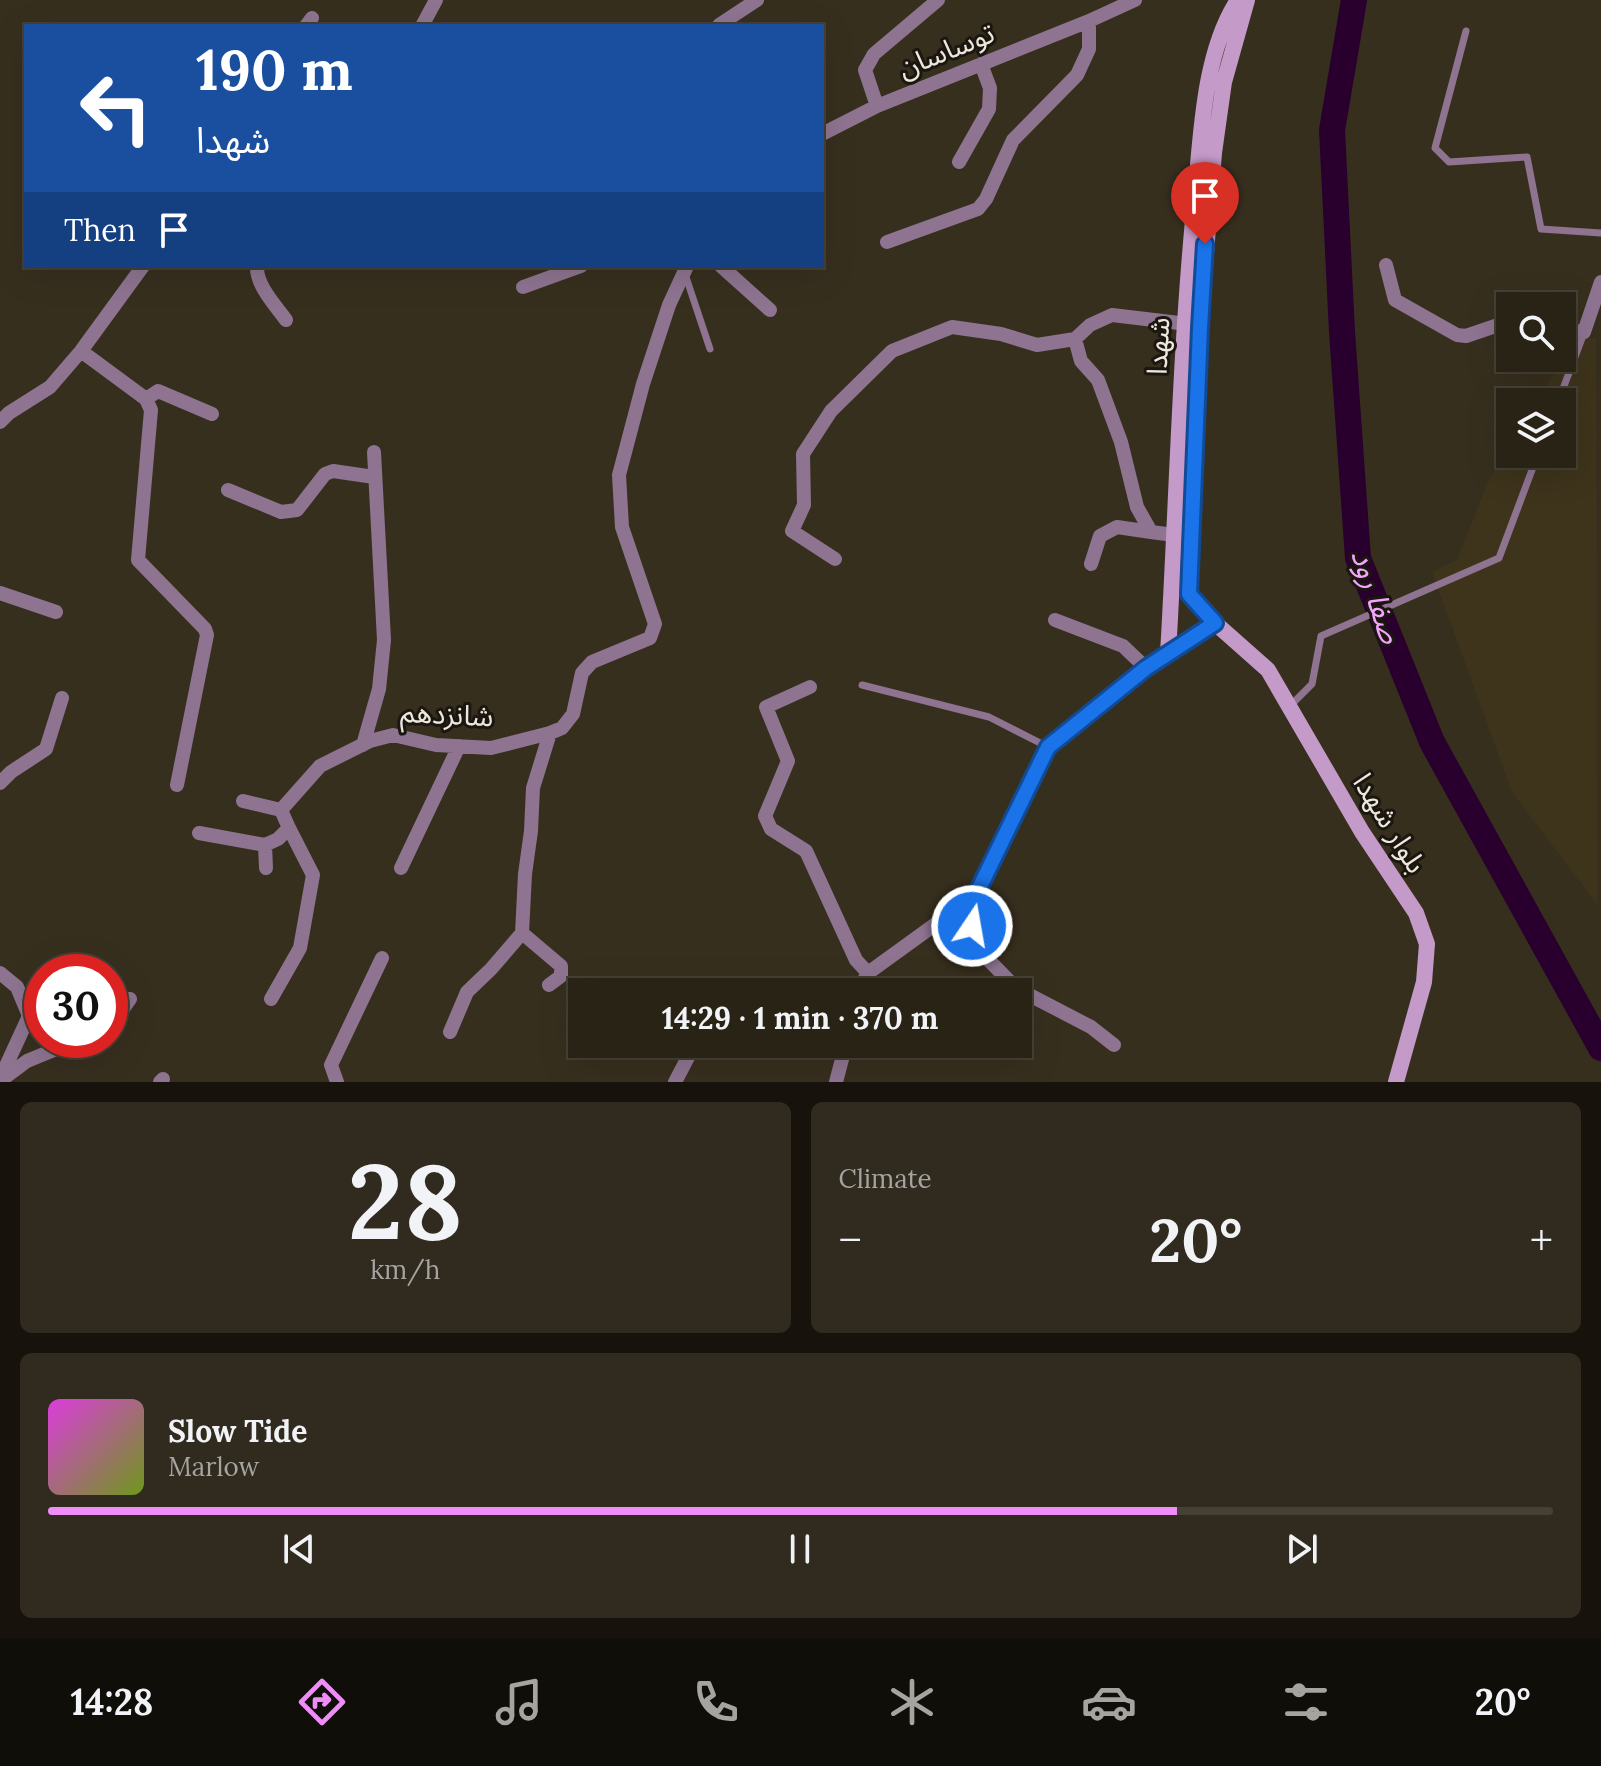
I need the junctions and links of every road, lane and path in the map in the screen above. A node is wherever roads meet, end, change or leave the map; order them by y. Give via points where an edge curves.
1 (436, 0) edge
2 (757, 0) edge
3 (938, 0) edge
4 (1135, 0) edge
5 (1238, 0) edge
6 (1247, 0) edge
7 (1089, 21) junction
8 (423, 24) edge
9 (721, 24) edge
10 (1466, 31) dead end
11 (981, 64) junction
12 (877, 106) junction
13 (824, 133) edge
14 (959, 162) dead end
15 (1601, 233) edge
16 (887, 242) dead end
17 (1386, 265) dead end
18 (142, 268) edge
19 (257, 268) edge
20 (575, 268) edge
21 (723, 268) edge
22 (686, 269) edge
23 (1601, 282) edge
24 (523, 287) dead end
25 (770, 310) dead end
26 (286, 320) dead end
27 (1192, 325) junction
28 (1496, 326) edge
29 (1576, 331) edge
30 (1584, 332) junction
31 (1075, 339) junction
32 (710, 349) dead end
33 (81, 351) junction
34 (1563, 388) edge
35 (146, 399) junction
36 (212, 414) dead end
37 (0, 422) edge
38 (374, 452) dead end
39 (1533, 468) edge
40 (374, 477) junction
41 (228, 490) dead end
42 (1151, 532) junction
43 (1174, 535) junction
44 (835, 559) dead end
45 (1091, 564) dead end
46 (1172, 576) junction
47 (0, 593) edge
48 (1189, 594) junction
49 (56, 612) dead end
50 (1055, 620) dead end
51 (1215, 623) junction
52 (1168, 654) junction
53 (1146, 668) junction
54 (862, 685) dead end
55 (810, 687) dead end
56 (62, 698) dead end
57 (1290, 707) junction
58 (550, 733) junction
59 (363, 745) junction
60 (459, 746) junction
61 (1048, 747) junction
62 (0, 783) edge
63 (177, 785) dead end
64 (243, 801) dead end
65 (281, 810) junction
66 (289, 828) junction
67 (199, 833) dead end
68 (265, 845) junction
69 (266, 868) dead end
70 (401, 868) dead end
71 (970, 907) junction
72 (522, 933) junction
73 (382, 958) dead end
74 (0, 973) edge
75 (868, 973) junction
76 (865, 978) edge
77 (549, 985) dead end
78 (130, 999) dead end
79 (271, 999) dead end
80 (128, 1002) edge
81 (450, 1032) dead end
82 (1114, 1045) dead end
83 (34, 1058) edge
84 (688, 1058) edge
85 (842, 1058) edge
86 (0, 1080) edge
87 (337, 1082) edge
88 (675, 1082) edge
89 (836, 1082) edge
90 (1396, 1082) edge

1 - 8 street
2 - 9 street
3 - 12 street via 874,54 865,70
4 - 7 street, توساسان
5 - 27 main road, شهدا via 1227,17 1208,78 1193,213
6 - 27 main road, شهدا via 1224,82
7 - 11 street, توساسان
7 - 16 street via 1089,49 1077,75 1013,140 978,209
10 - 15 lane via 1435,148 1449,162 1527,157 1541,229
11 - 12 street, توساسان
11 - 14 street via 990,88 989,109
12 - 13 street, توساسان
17 - 28 street via 1395,300 1457,335
18 - 33 street
19 - 26 street
20 - 24 street
21 - 25 street
22 - 32 lane
22 - 58 street via 643,384 619,475 622,527 655,624 650,638 592,662 582,673 573,714
23 - 30 street
27 - 31 street via 1112,315
27 - 43 main road, شهدا
27 - 48 main road, شهدا
29 - 30 street
30 - 34 lane
31 - 42 street via 1081,361 1098,380 1137,507
31 - 44 street via 1037,345 952,327 892,351 831,411 803,454 804,505 792,531
33 - 35 street
33 - 37 street via 50,387
35 - 36 street via 158,391
35 - 63 street via 151,410 138,560 207,635
38 - 40 street
39 - 57 lane via 1499,558 1321,636 1312,684
40 - 41 street via 325,474 290,512
40 - 59 street via 384,640 379,689
42 - 43 street
42 - 45 street via 1117,527 1100,536
43 - 46 main road, شهدا
46 - 48 main road, بلوار شهدا
46 - 52 main road, شهدا
47 - 49 street
48 - 51 main road, بلوار شهدا
50 - 53 street via 1123,646
51 - 52 main road
51 - 57 main road, بلوار شهدا via 1268,670
52 - 53 street
53 - 61 street
54 - 61 lane via 989,717
55 - 75 street via 766,707 788,761 765,816 771,829 806,851 856,960
56 - 62 street via 46,749
57 - 90 main road, بلوار شهدا via 1416,913 1427,944 1424,982
58 - 60 street, شانزدهم via 491,748
58 - 72 street via 533,788
59 - 60 street, شانزدهم via 393,735
59 - 65 street, شانزدهم via 320,766
60 - 70 street
61 - 71 street
64 - 65 street
65 - 66 street
66 - 68 street
66 - 79 street via 313,875 300,948
67 - 68 street
68 - 69 street
71 - 75 street via 944,918
71 - 82 street via 973,944 1016,988
72 - 77 street via 561,966 561,976
72 - 81 street via 467,992
73 - 87 street via 331,1065
74 - 86 street via 17,987 29,1016
75 - 76 street
78 - 80 street
83 - 86 street
84 - 88 street
85 - 89 street

